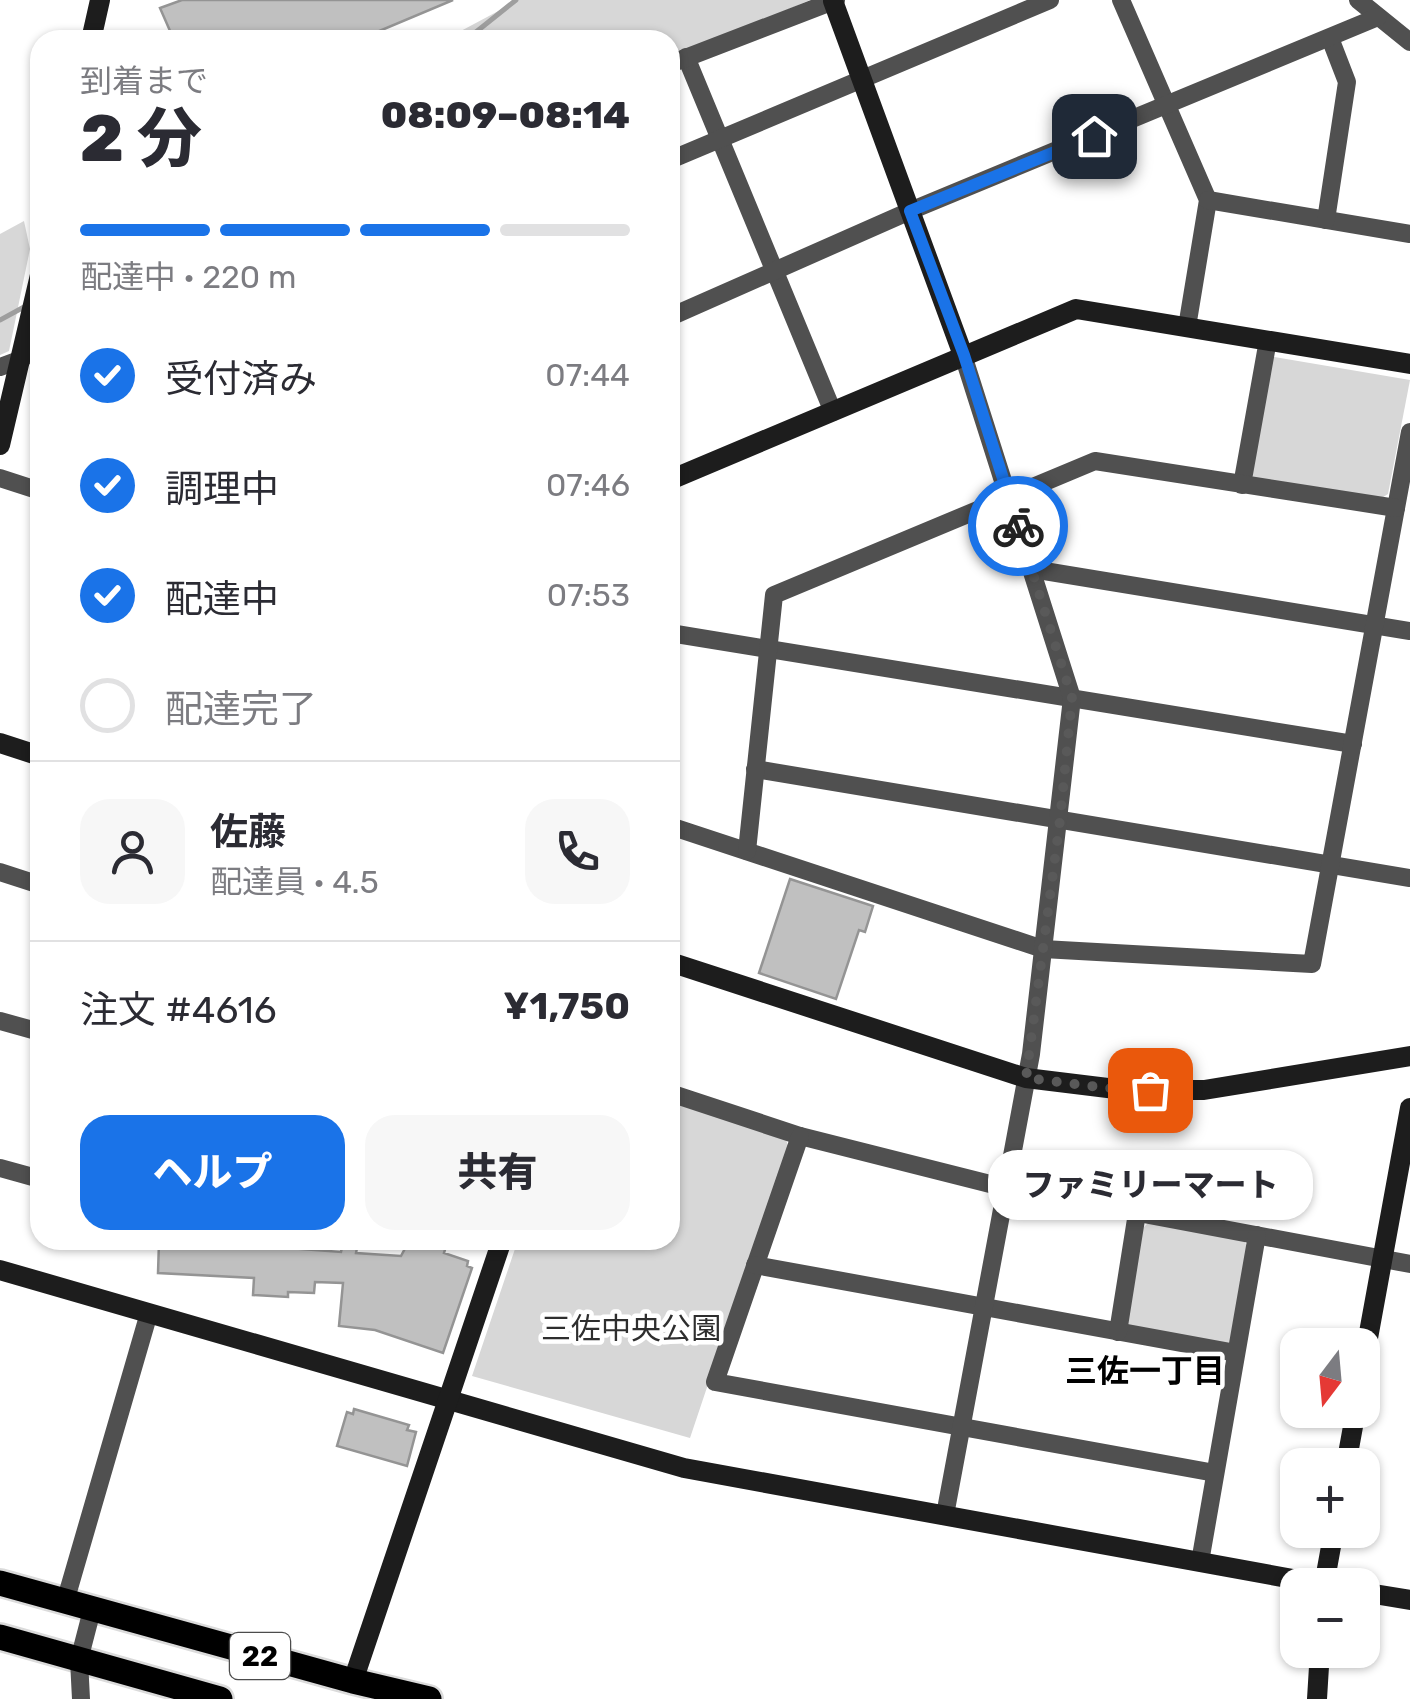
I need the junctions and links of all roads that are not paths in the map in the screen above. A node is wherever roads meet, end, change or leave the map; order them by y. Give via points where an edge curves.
1 (100, 0) edge
2 (834, 0) edge
3 (1050, 0) edge
4 (1122, 0) edge
5 (1358, 0) edge
6 (1378, 17) junction
7 (94, 30) edge
8 (1330, 38) junction
9 (1410, 42) edge
10 (680, 60) edge
11 (680, 65) edge
12 (862, 79) junction
13 (1167, 106) junction
14 (720, 139) junction
15 (680, 156) edge
16 (1208, 200) junction
17 (910, 211) junction
18 (1326, 220) junction
19 (1410, 234) edge
20 (775, 272) junction
21 (680, 312) edge
22 (30, 321) edge
23 (1187, 327) junction
24 (1268, 340) junction
25 (30, 350) edge
26 (964, 355) junction
27 (22, 359) junction
28 (1410, 364) edge
29 (0, 367) edge
30 (833, 412) junction
31 (1410, 432) edge
32 (0, 445) edge
33 (680, 476) edge
34 (0, 478) edge
35 (1242, 486) junction
36 (30, 488) edge
37 (1008, 497) junction
38 (1396, 508) junction
39 (1032, 569) junction
40 (1374, 625) junction
41 (1410, 631) edge
42 (680, 635) edge
43 (768, 649) junction
44 (1072, 698) junction
45 (0, 743) edge
46 (1353, 744) junction
47 (30, 753) edge
48 (756, 769) junction
49 (1060, 820) junction
50 (680, 829) edge
51 (747, 851) junction
52 (1330, 865) junction
53 (0, 872) edge
54 (1410, 878) edge
55 (30, 882) edge
56 (1043, 949) junction
57 (680, 965) edge
58 (0, 1021) edge
59 (30, 1029) edge
60 (1410, 1056) edge
61 (1026, 1078) junction
62 (680, 1096) edge
63 (1410, 1108) edge
64 (800, 1136) junction
65 (0, 1168) edge
66 (30, 1176) edge
67 (1006, 1188) junction
68 (1137, 1213) junction
69 (1256, 1235) junction
70 (499, 1250) edge
71 (1383, 1259) junction
72 (1410, 1264) edge
73 (755, 1265) junction
74 (0, 1270) edge
75 (983, 1309) junction
76 (149, 1313) junction
77 (1370, 1328) edge
78 (1118, 1332) junction
79 (1236, 1353) junction
80 (448, 1399) junction
81 (962, 1427) junction
82 (1215, 1473) junction
83 (945, 1516) junction
84 (1200, 1562) junction
85 (1280, 1577) edge
86 (0, 1583) edge
87 (1380, 1595) edge
88 (1410, 1600) edge
89 (64, 1602) junction
90 (92, 1610) junction
91 (0, 1637) edge
92 (79, 1660) junction
93 (1319, 1668) edge
94 (353, 1681) junction
95 (81, 1699) edge
96 (220, 1699) edge
97 (428, 1699) edge
98 (1317, 1699) edge

1 - 7 street
2 - 10 street
2 - 12 street
3 - 12 street
4 - 13 street
5 - 6 street
6 - 8 street
6 - 9 street
8 - 13 street
8 - 18 street via 1346,82
11 - 14 street
12 - 14 street
12 - 17 street
13 - 16 street
13 - 17 street
14 - 15 street
14 - 20 street
16 - 18 street
16 - 23 street
17 - 20 street
17 - 26 street
18 - 19 street
20 - 21 street
20 - 30 street
22 - 27 street
23 - 24 street
23 - 26 street via 1076,309
24 - 28 street
24 - 35 street
25 - 27 street
26 - 30 street
26 - 37 street
27 - 29 street
27 - 32 street
30 - 33 street
31 - 38 street
34 - 36 street
35 - 37 street via 1095,461
35 - 38 street
37 - 39 street
37 - 43 street via 774,595
38 - 40 street
39 - 40 street
39 - 44 street
40 - 41 street
40 - 46 street
42 - 43 street
43 - 44 street
43 - 48 street
44 - 46 street
44 - 49 street
45 - 47 street
46 - 52 street
48 - 49 street
48 - 51 street
49 - 52 street
49 - 56 street
50 - 51 street
51 - 56 street
52 - 54 street
52 - 56 street via 1312,964
53 - 55 street
56 - 61 street
57 - 61 street
58 - 59 street
60 - 61 street via 1204,1090 1124,1090
61 - 67 street
62 - 64 street
63 - 71 street
64 - 67 street
64 - 73 street
65 - 66 street
67 - 68 street
67 - 75 street
68 - 69 street
68 - 78 street
69 - 71 street
69 - 79 street
70 - 80 street
71 - 72 street
71 - 77 street
73 - 75 street
73 - 81 street via 715,1382
74 - 76 street
75 - 78 street
75 - 81 street
76 - 80 street
76 - 89 street
78 - 79 street
79 - 82 street
80 - 83 street via 684,1468
80 - 94 street
81 - 82 street
81 - 83 street
82 - 84 street
83 - 84 street
84 - 85 street
86 - 89 main road, 22
87 - 88 street
89 - 90 main road, 22
90 - 92 street
90 - 94 main road, 22
91 - 92 main road, 22
92 - 95 street
92 - 96 main road, 22
93 - 98 street
94 - 97 main road, 22

